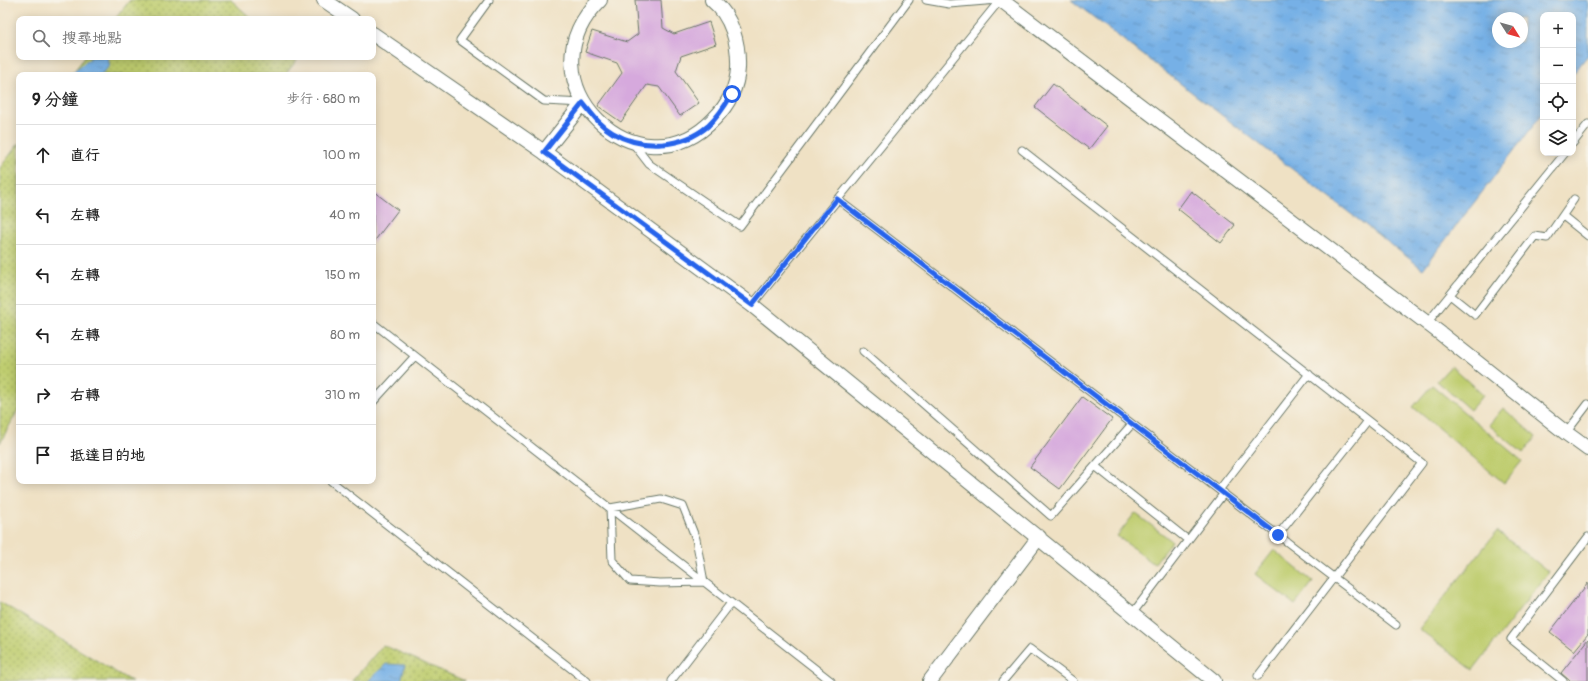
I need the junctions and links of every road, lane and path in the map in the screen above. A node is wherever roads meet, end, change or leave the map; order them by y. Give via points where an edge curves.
1 (324, 0) edge
2 (489, 0) edge
3 (600, 0) edge
4 (712, 0) edge
5 (909, 0) edge
6 (926, 0) edge
7 (1006, 2) edge
8 (348, 16) edge
9 (376, 36) edge
10 (583, 103) junction
11 (1588, 124) edge
12 (1576, 139) edge
13 (632, 142) junction
14 (1022, 150) dead end
15 (544, 152) junction
16 (1563, 156) edge
17 (837, 199) junction
18 (1574, 199) dead end
19 (1563, 216) junction
20 (1588, 236) edge
21 (1450, 295) junction
22 (752, 305) junction
23 (1428, 323) junction
24 (376, 325) edge
25 (863, 351) dead end
26 (415, 356) junction
27 (1309, 374) junction
28 (376, 399) edge
29 (1588, 404) edge
30 (1368, 421) junction
31 (1132, 424) junction
32 (1566, 433) junction
33 (1588, 449) edge
34 (1095, 466) junction
35 (335, 484) edge
36 (1221, 492) junction
37 (610, 508) junction
38 (1278, 535) junction
39 (1039, 537) junction
40 (1588, 537) edge
41 (1188, 540) junction
42 (1334, 578) junction
43 (704, 582) junction
44 (731, 603) junction
45 (1132, 614) junction
46 (1396, 625) dead end
47 (1258, 676) dead end
48 (587, 681) edge
49 (671, 681) edge
50 (830, 681) edge
51 (930, 681) edge
52 (1003, 681) edge
53 (1073, 681) edge
54 (1214, 681) edge
55 (1563, 681) edge

1 - 8 street
2 - 10 lane via 460,40 544,101
3 - 10 street via 582,22 572,54 575,82
4 - 13 street via 726,18 735,36 738,62 738,75 732,94 722,112 708,126 691,137 672,143 652,145
5 - 13 lane via 740,226 648,164
6 - 7 lane via 949,4
7 - 17 lane
7 - 23 street
9 - 15 street
10 - 13 street via 596,120 613,133
10 - 15 street
11 - 12 lane
14 - 27 lane
15 - 22 street
16 - 21 lane
17 - 22 lane
17 - 31 lane
18 - 19 lane
19 - 20 lane
19 - 21 lane via 1547,238 1535,236 1476,315
21 - 23 lane
22 - 39 street
23 - 32 street
24 - 26 lane
25 - 34 lane via 1051,516
26 - 28 lane
26 - 37 lane
27 - 30 lane
27 - 36 lane
29 - 32 lane
30 - 38 lane
30 - 42 lane via 1422,463
31 - 34 lane
31 - 36 lane
32 - 33 street
34 - 41 lane
35 - 48 lane
36 - 38 lane
36 - 41 lane
37 - 43 lane
37 - 43 lane via 612,560 630,581
37 - 43 lane via 661,499 683,506 696,540
38 - 42 lane
39 - 45 street
39 - 51 street
40 - 55 lane via 1511,639
41 - 45 lane
42 - 46 lane
42 - 47 lane
43 - 44 lane
44 - 49 lane
44 - 50 lane
45 - 54 street
52 - 53 lane via 1030,649

